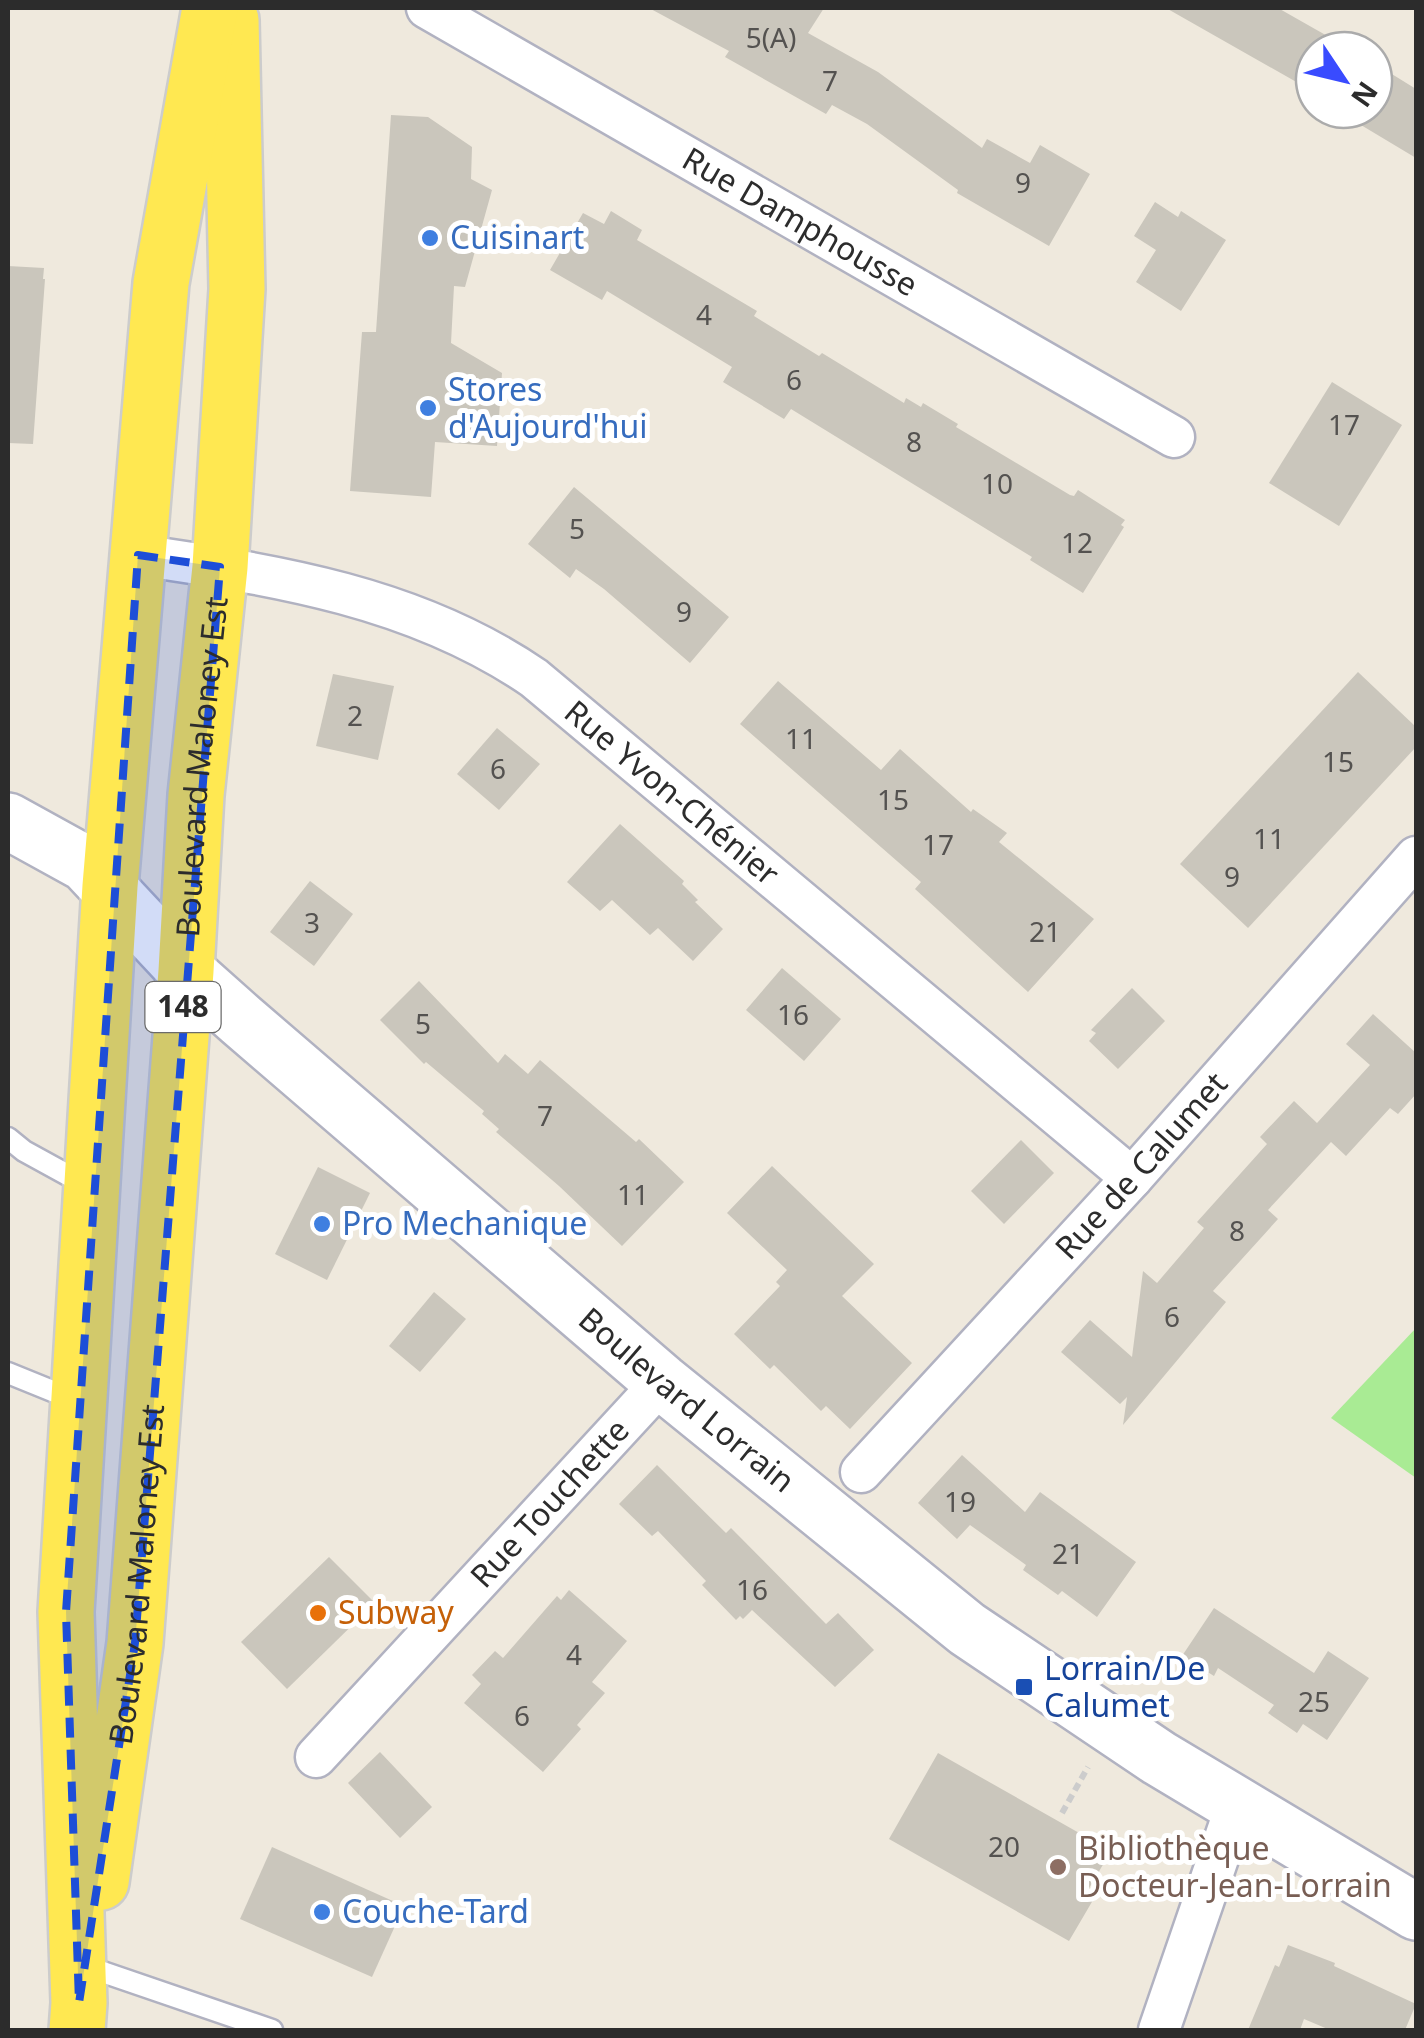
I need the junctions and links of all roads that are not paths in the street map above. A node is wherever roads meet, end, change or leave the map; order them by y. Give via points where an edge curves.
1 (210, 8) edge
2 (231, 8) edge
3 (427, 8) edge
4 (1174, 437) dead end
5 (138, 554) junction
6 (220, 567) junction
7 (8, 821) edge
8 (1416, 857) edge
9 (110, 886) junction
10 (186, 971) junction
11 (8, 1138) edge
12 (1132, 1178) junction
13 (92, 1188) junction
14 (8, 1374) edge
15 (662, 1382) junction
16 (78, 1402) junction
17 (862, 1472) dead end
18 (316, 1756) dead end
19 (1236, 1806) junction
20 (1416, 1912) edge
21 (82, 2000) edge
22 (272, 2030) edge
23 (1159, 2030) edge

1 - 5 main road, Boulevard Maloney Est / 148 via 161,283
2 - 6 main road, Boulevard Maloney Est / 148 via 237,289
3 - 4 street, Rue Damphousse
5 - 6 street, Rue Yvon-Chénier
5 - 9 main road, Boulevard Maloney Est / 148
6 - 10 main road, Boulevard Maloney Est / 148
6 - 12 street, Rue Yvon-Chénier via 358,596 495,651
7 - 9 main road, Boulevard Lorrain via 86,864
8 - 12 street, Rue de Calumet
9 - 10 main road, Boulevard Lorrain
9 - 13 main road, Boulevard Maloney Est / 148
10 - 15 main road, Boulevard Lorrain
10 - 21 main road, Boulevard Maloney Est / 148 via 135,1643
11 - 13 lane
12 - 17 street, Rue de Calumet
13 - 16 main road, Boulevard Maloney Est / 148
14 - 16 lane
15 - 18 street, Rue Touchette
15 - 19 main road, Boulevard Lorrain via 967,1629
16 - 21 main road, Boulevard Maloney Est / 148 via 66,1612
19 - 20 main road, Boulevard Lorrain
19 - 23 street
21 - 22 lane

